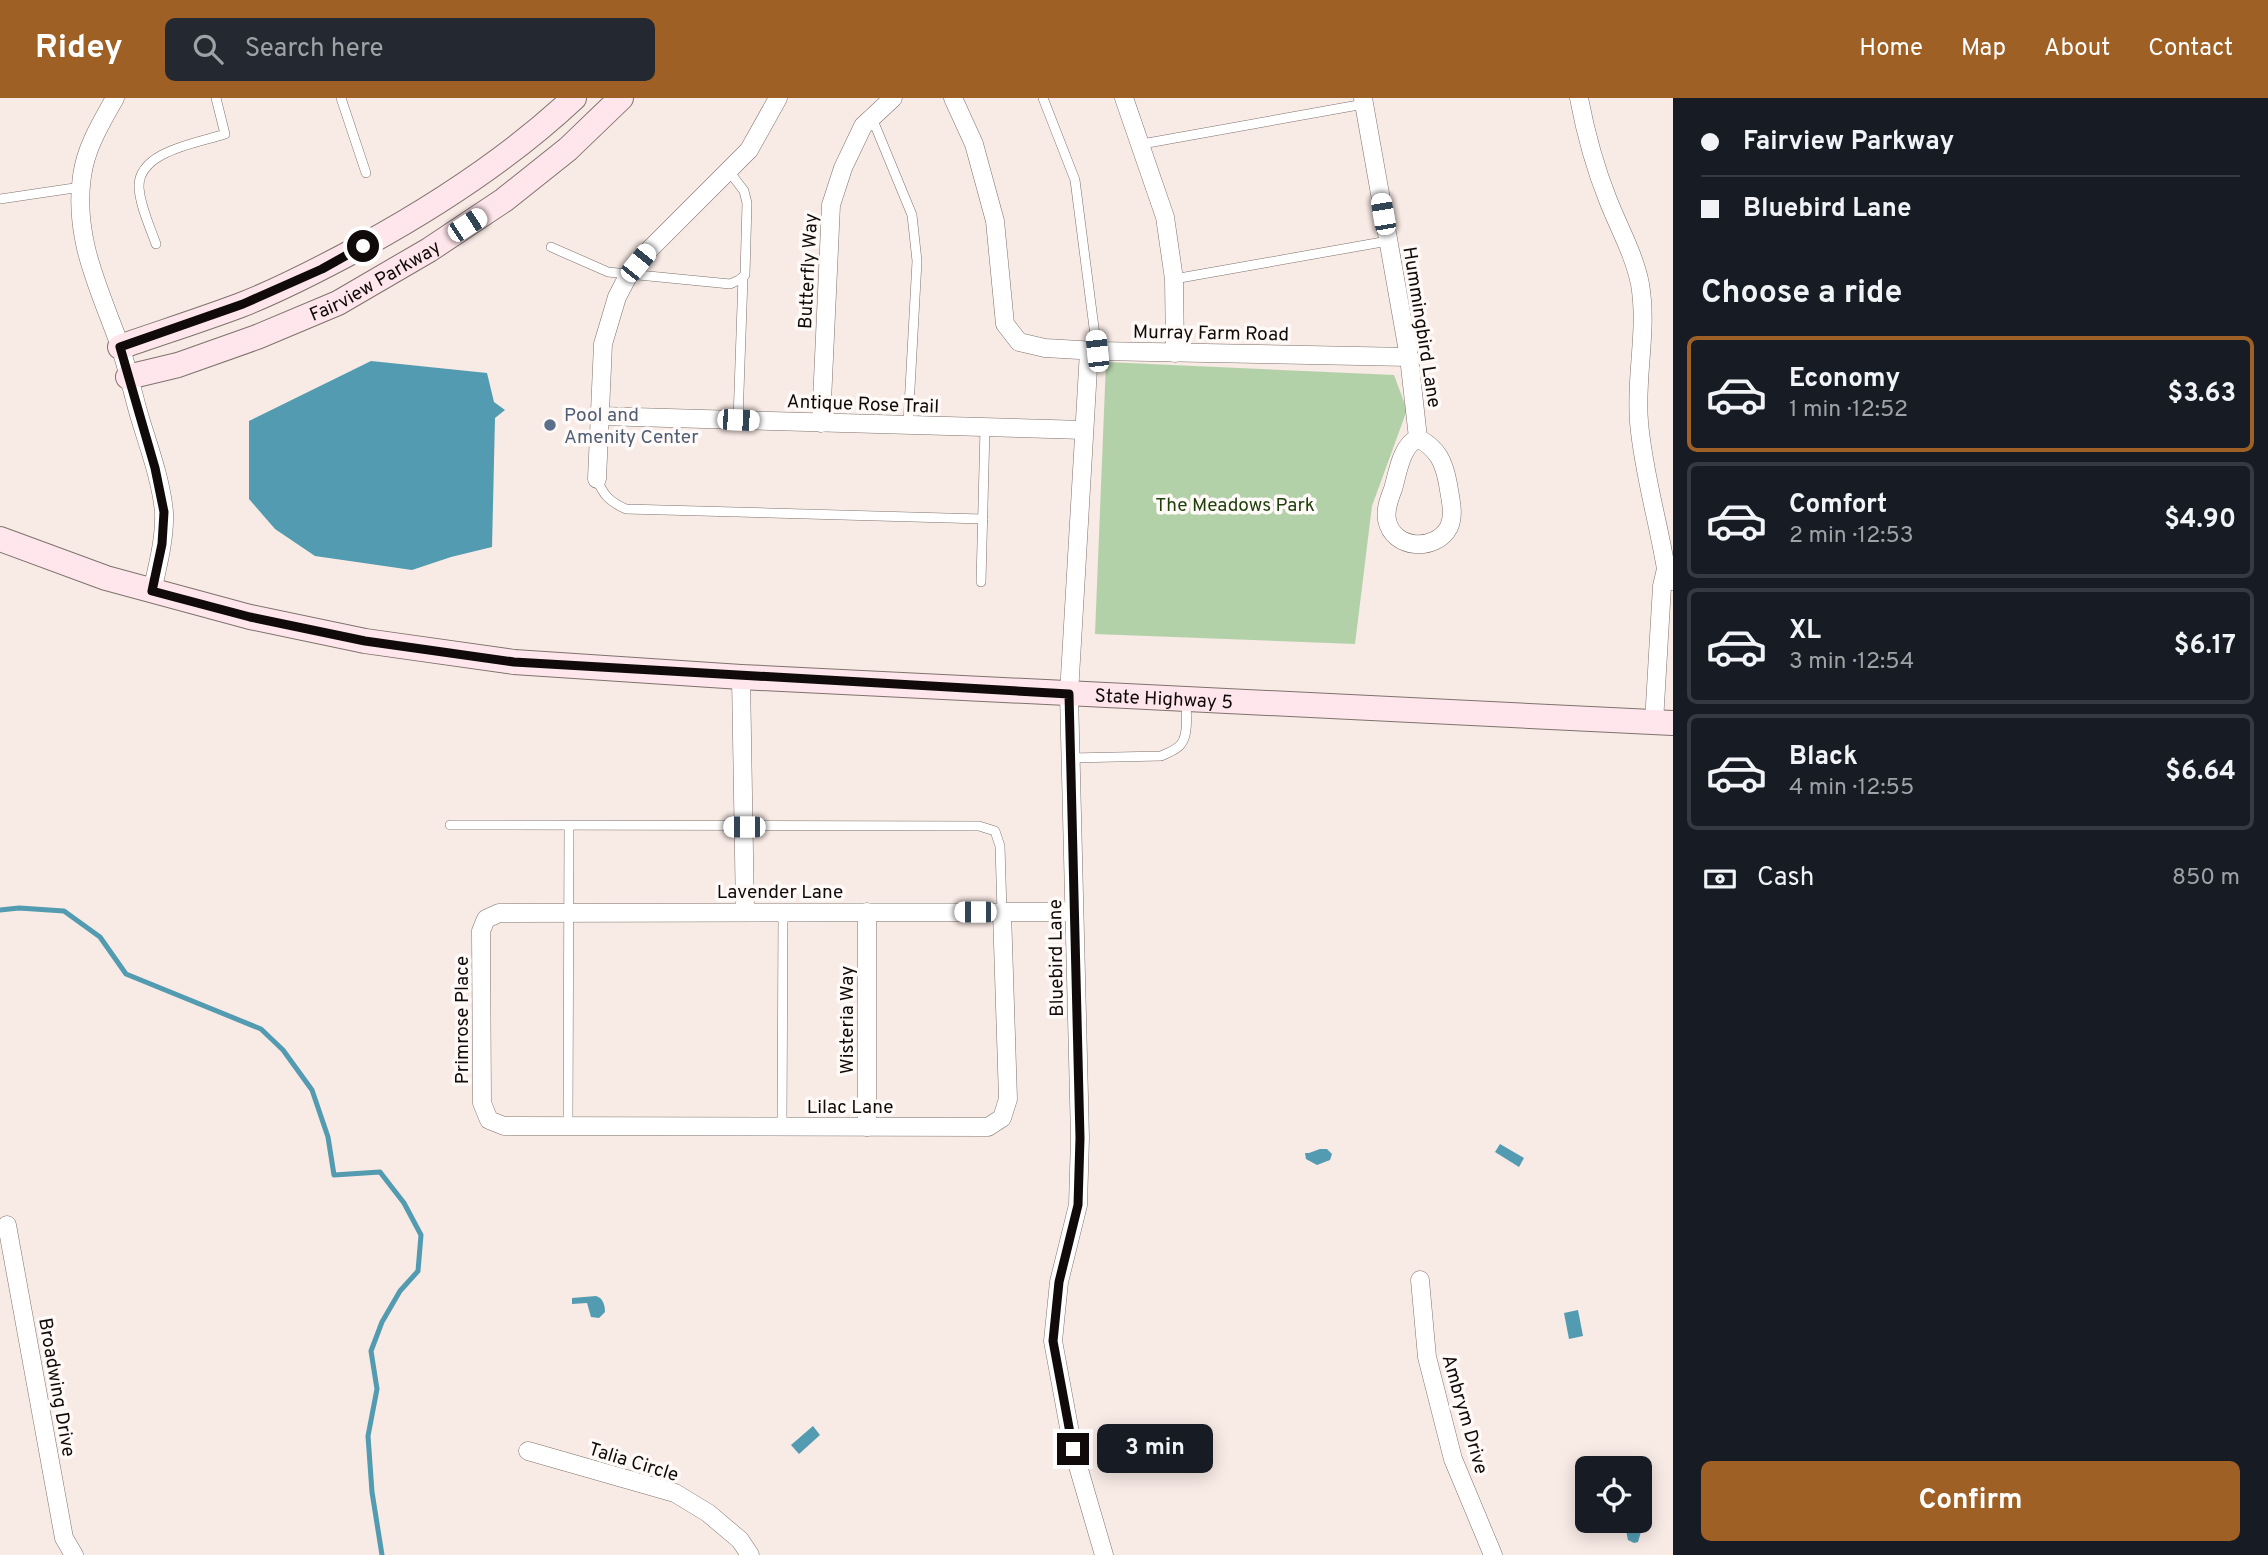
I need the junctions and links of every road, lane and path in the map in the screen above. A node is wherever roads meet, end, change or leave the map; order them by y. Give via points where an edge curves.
1 (115, 98) edge
2 (216, 98) edge
3 (341, 98) edge
4 (574, 98) edge
5 (621, 98) edge
6 (778, 98) edge
7 (893, 98) edge
8 (953, 98) edge
9 (1043, 98) edge
10 (1124, 98) edge
11 (1579, 98) edge
12 (1363, 101) edge
13 (872, 118) junction
14 (1142, 144) junction
15 (729, 171) junction
16 (366, 173) dead end
17 (80, 187) junction
18 (0, 199) edge
19 (1388, 241) junction
20 (156, 244) dead end
21 (551, 247) dead end
22 (628, 275) junction
23 (743, 277) junction
24 (1174, 279) junction
25 (120, 347) junction
26 (1093, 351) junction
27 (1175, 353) junction
28 (1409, 357) junction
29 (128, 377) junction
30 (599, 416) junction
31 (738, 420) junction
32 (821, 423) junction
33 (908, 425) junction
34 (985, 428) junction
35 (1084, 430) junction
36 (1418, 438) junction
37 (597, 479) joint
38 (983, 519) junction
39 (0, 539) edge
40 (1669, 564) edge
41 (981, 582) dead end
42 (152, 591) junction
43 (741, 677) junction
44 (1069, 694) junction
45 (1186, 698) junction
46 (1664, 722) edge
47 (1071, 758) junction
48 (450, 825) dead end
49 (569, 826) junction
50 (744, 827) junction
51 (745, 912) junction
52 (783, 912) junction
53 (867, 912) junction
54 (1002, 912) junction
55 (1074, 912) junction
56 (568, 913) junction
57 (486, 919) joint
58 (489, 1121) joint
59 (568, 1127) junction
60 (782, 1127) junction
61 (867, 1127) junction
62 (7, 1225) dead end
63 (1420, 1279) dead end
64 (528, 1451) dead end
65 (74, 1555) edge
66 (750, 1555) edge
67 (1104, 1555) edge
68 (1493, 1555) edge

1 - 17 street via 89,146
2 - 20 lane via 225,134 155,157 143,168 139,186
3 - 16 lane
4 - 25 main road, Fairview Parkway via 485,172 424,213 322,269 243,304
5 - 29 main road, Fairview Parkway via 568,149 504,200 338,303 257,337
6 - 15 street via 749,150
7 - 13 street, Butterfly Way
8 - 26 street, Murray Farm Road via 974,144 995,222 1005,324 1019,342
9 - 26 lane via 1075,180
10 - 14 street
11 - 40 street via 1588,146 1640,284 1643,342 1638,421
12 - 14 lane
12 - 19 street, Hummingbird Lane
13 - 32 street, Butterfly Way via 863,126 843,168 831,205
13 - 33 lane via 912,215 916,241
14 - 24 street via 1165,217
15 - 22 street
15 - 23 lane via 747,203
17 - 18 lane
17 - 25 street via 90,270
19 - 24 lane
19 - 28 street, Hummingbird Lane
21 - 22 lane via 608,272
22 - 23 lane via 730,284
22 - 30 street via 603,344
23 - 31 lane
24 - 27 street
25 - 29 street
26 - 27 street, Murray Farm Road
26 - 35 street, Bluebird Lane
27 - 28 street, Murray Farm Road
28 - 36 street, Hummingbird Lane
29 - 42 street via 164,512
30 - 31 street, Antique Rose Trail
30 - 37 street
31 - 32 street, Antique Rose Trail
32 - 33 street, Antique Rose Trail
33 - 34 street, Antique Rose Trail
34 - 35 street, Antique Rose Trail
34 - 38 lane
35 - 44 street, Bluebird Lane
36 - 36 street via 1405,450 1387,520 1399,538 1426,545 1438,540 1449,526 1452,509 1444,464 1438,453
37 - 38 lane via 602,493 626,509
38 - 41 lane
39 - 42 main road, State Highway 5
40 - 46 street via 1662,586
42 - 43 main road, State Highway 5 via 365,641 514,662
43 - 44 main road, State Highway 5
43 - 50 street
44 - 45 main road, State Highway 5
44 - 47 street, Bluebird Lane
45 - 46 main road, State Highway 5
45 - 47 lane via 1185,731 1174,750 1161,755
47 - 55 street, Bluebird Lane
48 - 49 lane
49 - 50 lane
49 - 56 lane
50 - 51 street
50 - 54 lane via 979,826 995,831 1000,846
51 - 52 street, Lavender Lane
51 - 56 street, Lavender Lane
52 - 53 street, Lavender Lane
52 - 60 lane
53 - 54 street, Lavender Lane
53 - 61 street, Wisteria Way
54 - 55 street, Lavender Lane
54 - 61 street, Lilac Lane via 1008,1098 1003,1118 988,1127
55 - 67 street, Bluebird Lane via 1078,1205 1059,1282 1053,1341 1073,1449
56 - 57 street, Lavender Lane via 499,913
56 - 59 lane
57 - 58 street, Primrose Place via 481,932 482,1103
58 - 59 street, Lilac Lane via 504,1126
59 - 60 street, Lilac Lane
60 - 61 street, Lilac Lane
62 - 65 street, Broadwing Drive via 64,1538
63 - 68 street, Ambrym Drive via 1427,1357 1453,1459
64 - 66 street, Talia Circle via 675,1493 708,1513 740,1540

